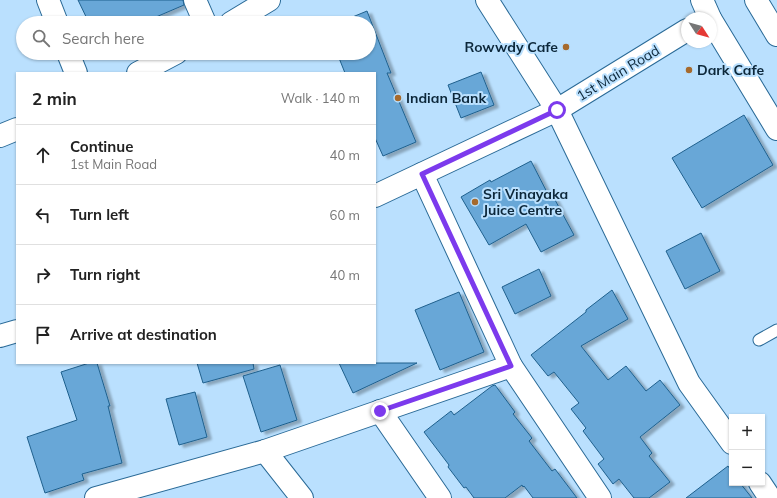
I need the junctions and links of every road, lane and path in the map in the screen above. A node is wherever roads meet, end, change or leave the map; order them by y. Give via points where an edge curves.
1 (48, 0) edge
2 (195, 0) edge
3 (269, 0) edge
4 (487, 0) edge
5 (756, 0) edge
6 (54, 16) edge
7 (202, 16) edge
8 (242, 16) edge
9 (717, 30) edge
10 (681, 34) edge
11 (777, 35) edge
12 (71, 60) edge
13 (163, 60) edge
14 (76, 72) edge
15 (140, 72) edge
16 (557, 110) junction
17 (16, 129) edge
18 (777, 129) edge
19 (0, 136) edge
20 (422, 174) junction
21 (376, 196) edge
22 (777, 330) edge
23 (16, 331) edge
24 (0, 336) edge
25 (759, 340) dead end
26 (511, 366) junction
27 (380, 411) junction
28 (729, 439) edge
29 (265, 451) junction
30 (762, 486) edge
31 (109, 496) edge
32 (302, 498) edge
33 (440, 498) edge
34 (600, 498) edge
35 (770, 498) edge

1 - 6 street
2 - 7 street
3 - 8 street
4 - 16 street
5 - 11 street
9 - 18 street
10 - 16 street, 1st Main Road
12 - 14 street
13 - 15 street
16 - 20 street, 1st Main Road
16 - 28 street via 689,383
17 - 19 street
20 - 21 street, 1st Main Road
20 - 26 street
22 - 25 lane
23 - 24 street
26 - 27 street
26 - 34 street
27 - 29 street
27 - 33 street
29 - 31 street
29 - 32 street
30 - 35 street

